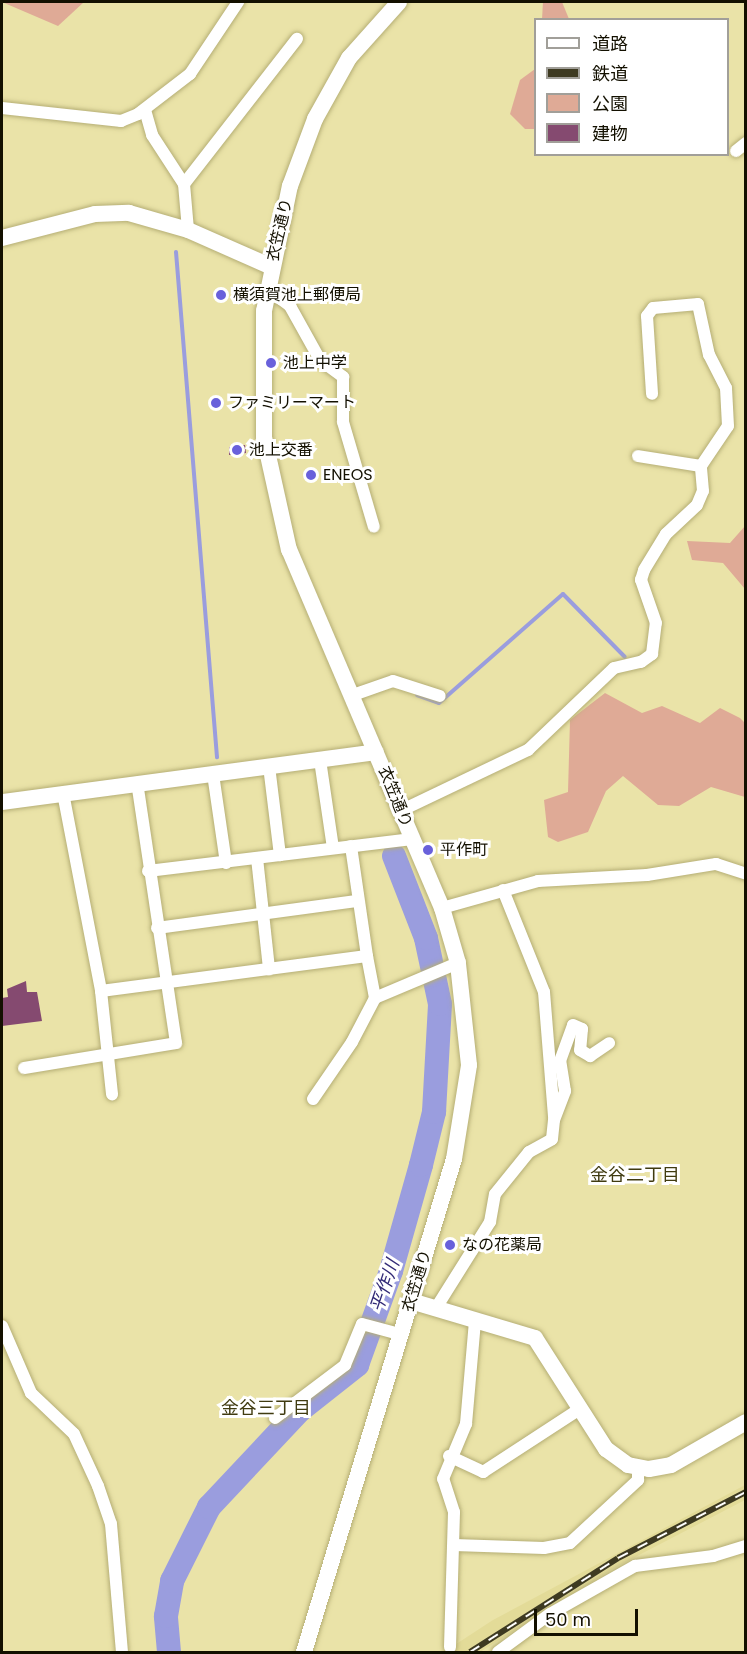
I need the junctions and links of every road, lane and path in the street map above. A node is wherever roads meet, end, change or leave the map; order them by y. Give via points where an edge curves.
1 (238, 2) edge
2 (399, 2) edge
3 (297, 39) dead end
4 (2, 108) edge
5 (145, 110) junction
6 (184, 184) junction
7 (188, 230) junction
8 (2, 238) edge
9 (272, 267) junction
10 (267, 289) junction
11 (652, 394) dead end
12 (638, 456) dead end
13 (701, 466) junction
14 (374, 527) dead end
15 (353, 695) junction
16 (440, 696) dead end
17 (376, 752) junction
18 (320, 760) junction
19 (269, 766) junction
20 (213, 774) junction
21 (137, 783) junction
22 (63, 793) junction
23 (2, 802) edge
24 (400, 811) junction
25 (412, 839) junction
26 (351, 846) junction
27 (333, 848) junction
28 (280, 855) junction
29 (257, 858) junction
30 (226, 863) junction
31 (148, 871) junction
32 (746, 874) edge
33 (503, 890) junction
34 (358, 901) junction
35 (442, 908) junction
36 (263, 913) junction
37 (157, 928) junction
38 (367, 956) junction
39 (458, 963) junction
40 (269, 969) junction
41 (166, 982) junction
42 (101, 992) junction
43 (375, 998) junction
44 (609, 1043) dead end
45 (108, 1053) junction
46 (24, 1068) dead end
47 (112, 1094) dead end
48 (313, 1099) dead end
49 (554, 1120) junction
50 (411, 1301) junction
51 (436, 1308) junction
52 (475, 1321) junction
53 (2, 1326) edge
54 (400, 1334) junction
55 (581, 1408) junction
56 (275, 1418) dead end
57 (746, 1422) edge
58 (449, 1456) junction
59 (638, 1467) junction
60 (454, 1545) junction
61 (746, 1546) edge
62 (450, 1647) dead end
63 (122, 1653) edge
64 (304, 1653) edge
65 (498, 1653) edge

1 - 5 street via 190,74
2 - 9 street, 衣笠通り via 350,58 315,119 290,186
3 - 6 street
4 - 5 street via 121,121
5 - 6 street via 152,135
6 - 7 street
7 - 8 street via 129,213 95,214
7 - 9 street
9 - 10 street, 衣笠通り
10 - 14 street via 290,306 320,360 343,377 343,422
10 - 15 street, 衣笠通り via 261,380 269,474 293,559
11 - 13 street via 647,316 653,308 698,304 709,355 726,388 728,426
12 - 13 street
13 - 24 street via 703,491 697,505 666,534 641,580 656,623 652,654 641,662 614,668 528,750
15 - 16 street via 393,681
15 - 17 street, 衣笠通り
17 - 18 street
17 - 24 street, 衣笠通り
18 - 19 street
18 - 27 street
19 - 20 street
19 - 28 street
20 - 21 street
20 - 30 street
21 - 22 street
21 - 31 street
22 - 23 street
22 - 42 street
24 - 25 street, 衣笠通り
25 - 26 street
25 - 35 street, 衣笠通り
26 - 27 street
26 - 34 street
27 - 28 street
28 - 29 street
29 - 30 street
29 - 36 street
30 - 31 street
31 - 37 street
32 - 33 street via 716,864 647,875 538,881
33 - 35 street
33 - 49 street via 544,992
34 - 36 street
34 - 38 street
35 - 39 street, 衣笠通り
36 - 37 street
36 - 40 street
37 - 41 street
38 - 40 street
38 - 43 street
39 - 43 street
39 - 50 street, 衣笠通り via 470,1065 464,1114
40 - 41 street
41 - 42 street
41 - 45 street via 176,1043
42 - 45 street
43 - 48 street via 352,1042
44 - 49 street via 590,1056 580,1050 582,1029 573,1025 560,1061 565,1092
45 - 46 street
45 - 47 street
49 - 51 street via 552,1139 529,1152 495,1194 490,1222
50 - 51 street
50 - 54 street, 衣笠通り
51 - 52 street
52 - 55 street via 535,1338
52 - 58 street via 466,1424
53 - 63 street via 31,1393 74,1434 98,1486 111,1524
54 - 56 street via 362,1324 345,1365
54 - 64 street, 衣笠通り
55 - 58 street via 483,1472
55 - 59 street via 606,1449
57 - 59 street via 671,1465
58 - 60 street via 443,1479 454,1512
59 - 60 street via 638,1480 570,1543 544,1548
60 - 62 street
61 - 65 street via 713,1556 635,1566 550,1614

